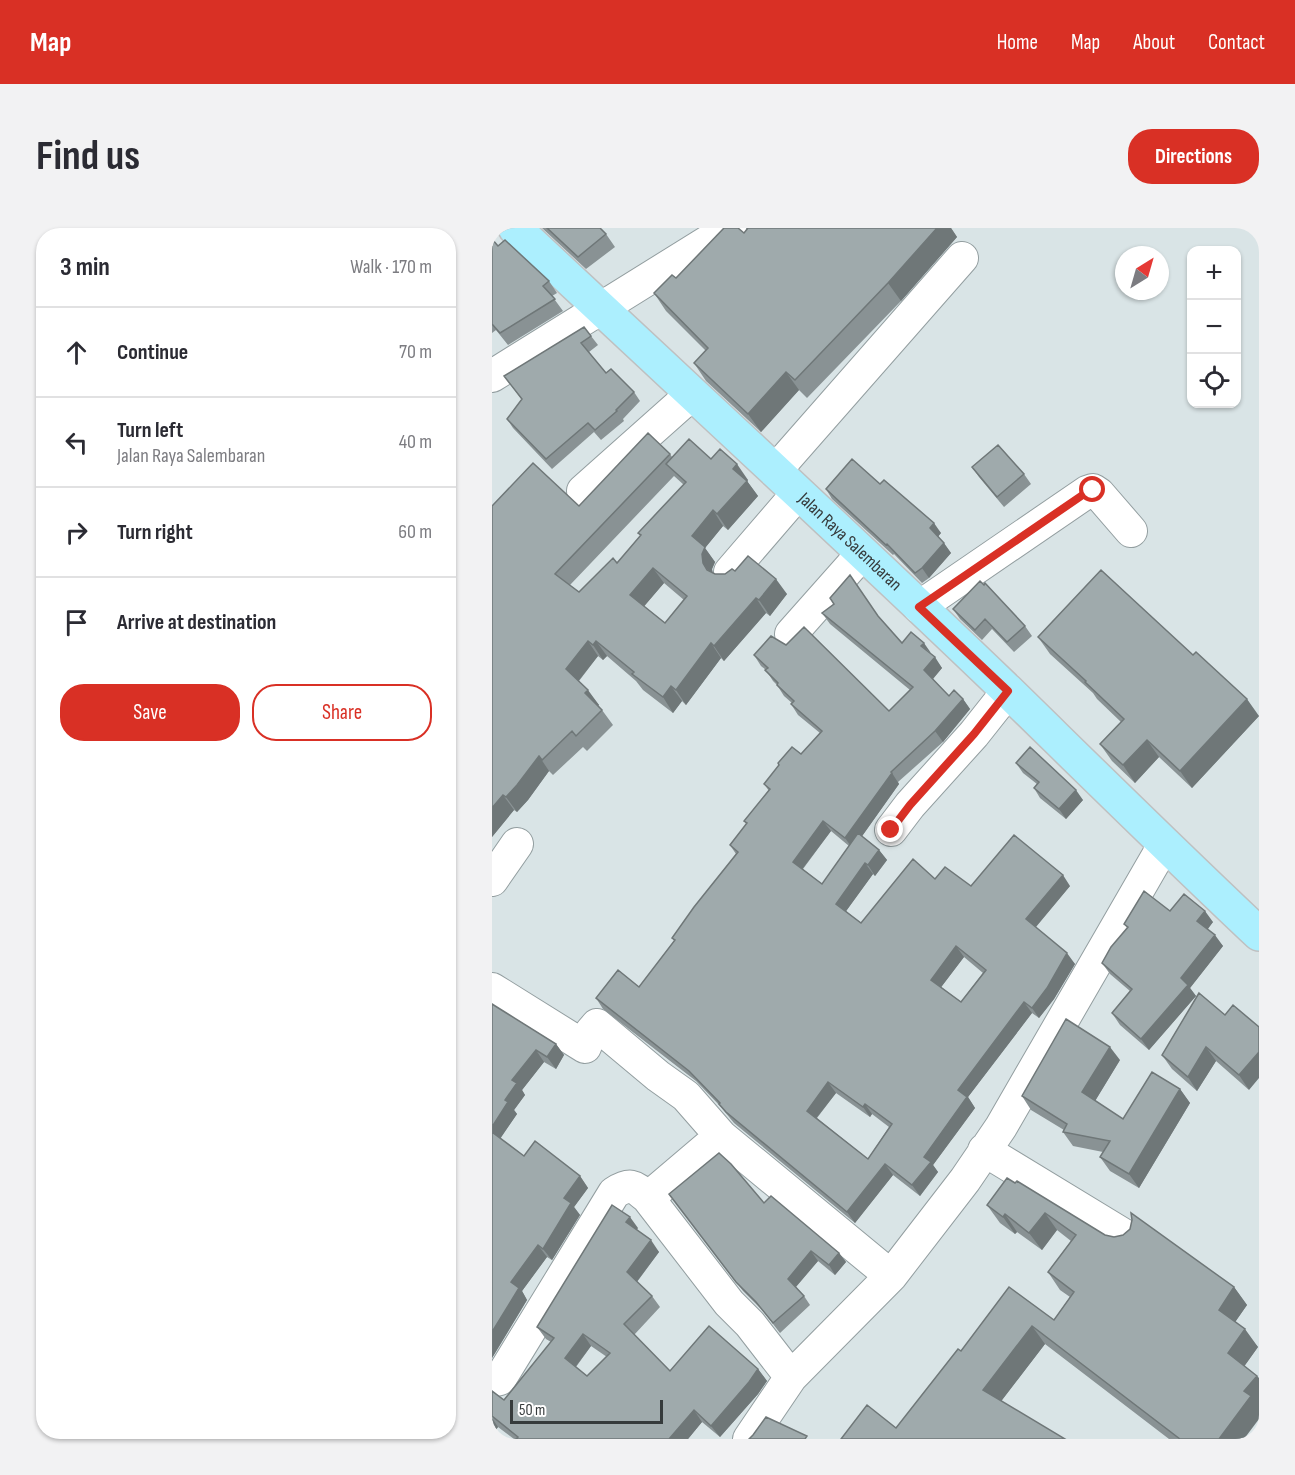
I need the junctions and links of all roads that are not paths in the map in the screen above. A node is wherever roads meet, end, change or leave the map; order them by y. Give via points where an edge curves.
1 (515, 228) edge
2 (730, 228) edge
3 (962, 258) dead end
4 (601, 309) junction
5 (492, 376) edge
6 (692, 394) junction
7 (775, 471) junction
8 (583, 491) dead end
9 (798, 493) junction
10 (1131, 531) dead end
11 (862, 554) junction
12 (730, 572) edge
13 (919, 607) junction
14 (791, 634) dead end
15 (1008, 691) junction
16 (891, 830) dead end
17 (518, 844) dead end
18 (1164, 845) junction
19 (492, 880) edge
20 (1259, 934) edge
21 (492, 989) edge
22 (721, 1136) junction
23 (984, 1150) junction
24 (648, 1198) junction
25 (1126, 1237) edge
26 (891, 1276) junction
27 (791, 1377) junction
28 (492, 1382) edge
29 (749, 1439) edge

1 - 4 main road, Jalan Raya Salembaran
2 - 4 street
3 - 7 street
4 - 5 street
4 - 6 main road, Jalan Raya Salembaran
6 - 7 main road, Jalan Raya Salembaran
6 - 8 street
7 - 9 main road, Jalan Raya Salembaran
9 - 11 main road, Jalan Raya Salembaran
9 - 12 street
10 - 13 street via 1100,494 1087,492
11 - 13 main road, Jalan Raya Salembaran
11 - 14 street
13 - 15 main road, Jalan Raya Salembaran
15 - 16 street
15 - 18 main road, Jalan Raya Salembaran
17 - 19 street
18 - 20 main road, Jalan Raya Salembaran
18 - 23 street
21 - 22 street via 585,1047 597,1025 686,1096
22 - 24 street
22 - 26 street
23 - 25 street
23 - 26 street
24 - 27 street
24 - 28 street via 635,1187 624,1186 614,1193 500,1379
26 - 27 street
27 - 29 street

